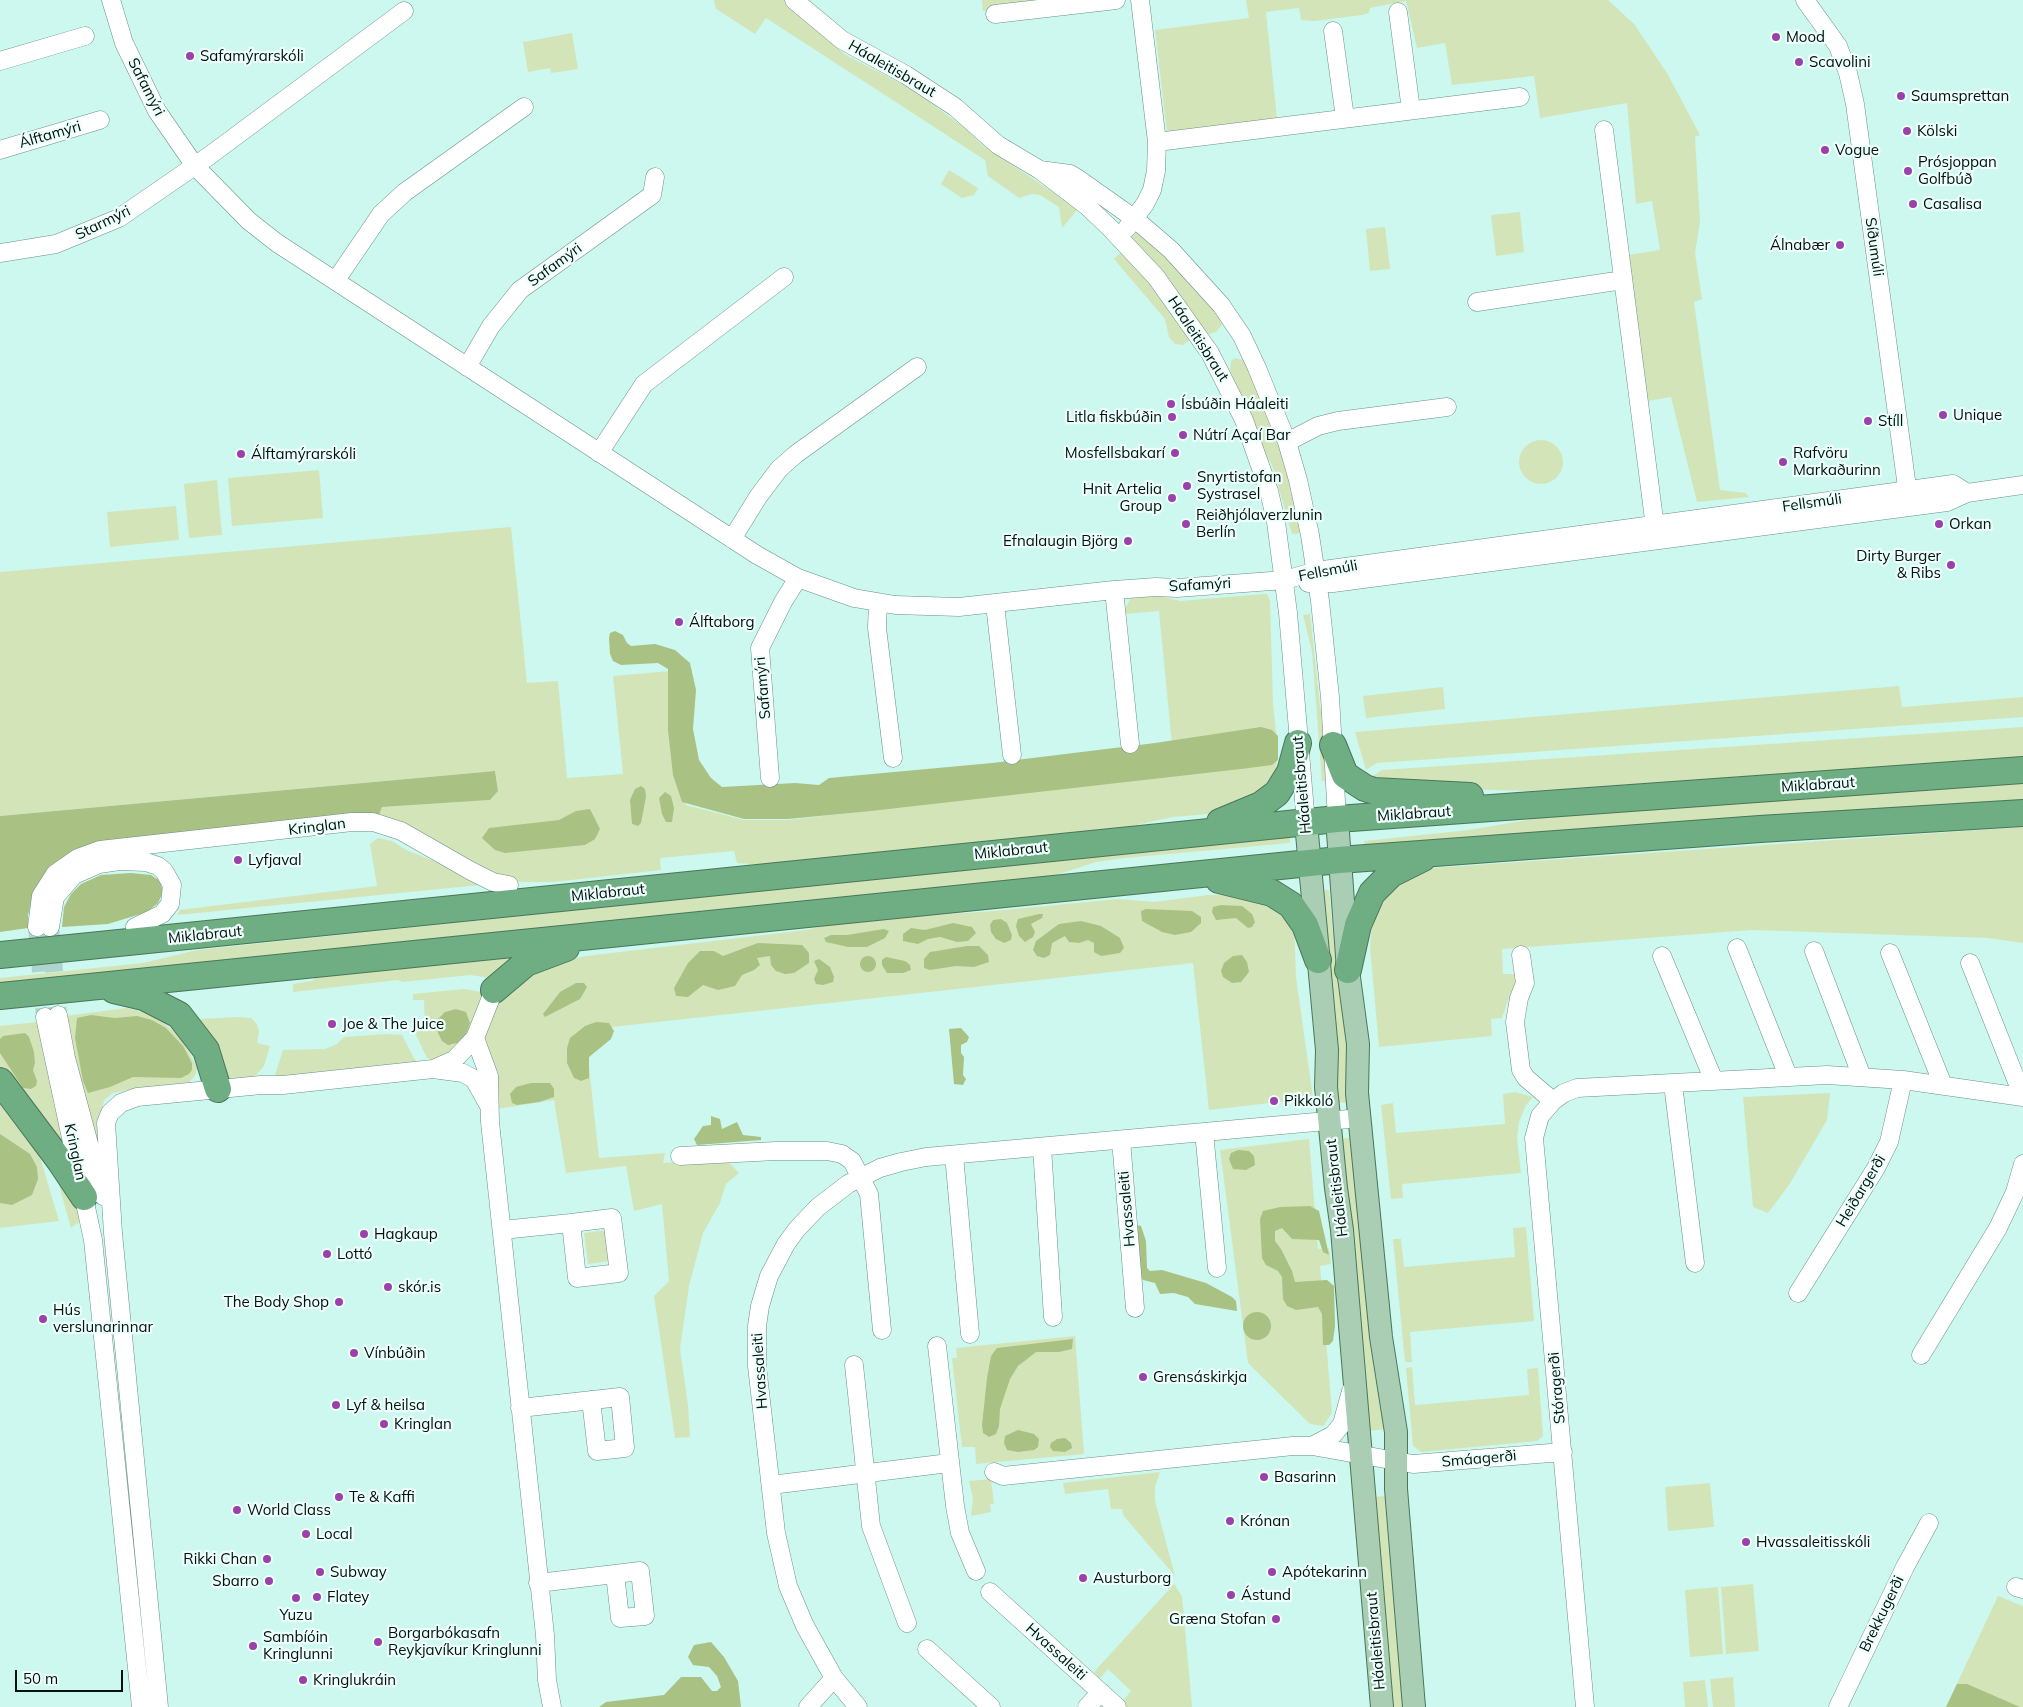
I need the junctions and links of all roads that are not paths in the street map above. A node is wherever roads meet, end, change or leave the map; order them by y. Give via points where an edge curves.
1 (111, 0) edge
2 (794, 0) edge
3 (1116, 0) edge
4 (1140, 0) edge
5 (1804, 0) edge
6 (404, 11) dead end
7 (1398, 12) dead end
8 (995, 14) dead end
9 (1333, 31) dead end
10 (85, 36) dead end
11 (0, 61) edge
12 (1520, 96) dead end
13 (524, 107) dead end
14 (1411, 110) junction
15 (1344, 118) junction
16 (100, 120) dead end
17 (1604, 130) dead end
18 (1157, 142) junction
19 (0, 150) edge
20 (195, 166) junction
21 (1040, 170) junction
22 (655, 177) dead end
23 (1135, 219) junction
24 (1120, 238) junction
25 (0, 253) edge
26 (784, 277) dead end
27 (336, 280) junction
28 (1623, 280) junction
29 (1476, 302) dead end
30 (467, 367) junction
31 (917, 367) dead end
32 (1447, 407) dead end
33 (1287, 442) junction
34 (599, 454) junction
35 (2023, 485) edge
36 (1909, 498) junction
37 (1656, 532) junction
38 (732, 539) junction
39 (798, 578) junction
40 (1317, 578) junction
41 (1285, 580) junction
42 (1114, 590) junction
43 (878, 603) junction
44 (995, 604) junction
45 (1298, 743) junction
46 (1130, 744) dead end
47 (1333, 745) junction
48 (1012, 755) dead end
49 (892, 758) dead end
50 (2023, 770) edge
51 (770, 778) dead end
52 (1522, 806) junction
53 (2023, 813) edge
54 (1337, 819) junction
55 (1306, 822) junction
56 (1190, 833) junction
57 (1433, 853) junction
58 (1339, 860) junction
59 (1309, 863) junction
60 (1188, 875) junction
61 (771, 876) junction
62 (510, 885) joint
63 (135, 927) joint
64 (598, 936) junction
65 (1737, 948) dead end
66 (68, 949) junction
67 (1814, 950) dead end
68 (1890, 953) dead end
69 (0, 955) edge
70 (1521, 955) dead end
71 (1662, 956) dead end
72 (1318, 960) junction
73 (1970, 963) dead end
74 (1348, 970) junction
75 (94, 985) junction
76 (494, 990) joint
77 (0, 996) edge
78 (475, 1038) junction
79 (432, 1069) junction
80 (1788, 1076) junction
81 (1862, 1077) junction
82 (1903, 1080) junction
83 (0, 1081) edge
84 (1714, 1081) junction
85 (1673, 1084) junction
86 (1942, 1085) junction
87 (218, 1088) junction
88 (2023, 1097) edge
89 (1553, 1100) junction
90 (489, 1108) junction
91 (1360, 1118) junction
92 (1329, 1121) junction
93 (1204, 1132) junction
94 (1121, 1140) junction
95 (1042, 1147) junction
96 (954, 1155) junction
97 (680, 1156) dead end
98 (2023, 1164) edge
99 (861, 1176) junction
100 (84, 1197) junction
101 (571, 1223) dead end
102 (502, 1230) junction
103 (113, 1233) junction
104 (1695, 1263) dead end
105 (1217, 1268) dead end
106 (1798, 1293) dead end
107 (1135, 1308) dead end
108 (1053, 1317) dead end
109 (882, 1330) dead end
110 (970, 1334) dead end
111 (937, 1346) dead end
112 (1921, 1355) dead end
113 (854, 1365) dead end
114 (1354, 1376) junction
115 (592, 1400) dead end
116 (520, 1408) junction
117 (1312, 1446) junction
118 (1563, 1452) junction
119 (1360, 1455) junction
120 (1395, 1461) junction
121 (949, 1463) junction
122 (865, 1472) junction
123 (994, 1472) dead end
124 (771, 1485) junction
125 (1930, 1523) dead end
126 (976, 1572) dead end
127 (615, 1574) dead end
128 (538, 1583) junction
129 (990, 1592) dead end
130 (907, 1623) dead end
131 (545, 1635) junction
132 (927, 1649) dead end
133 (834, 1678) junction
134 (1101, 1692) junction
135 (141, 1707) edge
136 (160, 1707) edge
137 (552, 1707) edge
138 (564, 1707) edge
139 (808, 1707) edge
140 (858, 1707) edge
141 (990, 1707) edge
142 (1087, 1707) edge
143 (1117, 1707) edge
144 (1382, 1707) edge
145 (1414, 1707) edge
146 (1585, 1707) edge
147 (1838, 1707) edge

1 - 20 street, Safamýri via 124,42 145,89
2 - 21 street, Háaleitisbraut via 842,40 906,75 947,102 1004,150
3 - 8 street
4 - 18 street
5 - 36 street, Síðumúli via 1838,46 1855,104
6 - 20 street
7 - 14 street
9 - 15 street
10 - 11 street
12 - 14 street
13 - 27 street via 405,192 380,214
14 - 15 street
15 - 18 street
16 - 19 street, Álftamýri
17 - 28 street
18 - 23 street via 1152,190
20 - 25 street, Starmýri via 119,218 90,231 56,244
20 - 27 street, Safamýri via 249,221
21 - 23 street, Háaleitisbraut via 1070,174
21 - 24 street, Háaleitisbraut via 1087,206
22 - 30 street, Safamýri via 652,195 520,290 491,326
23 - 24 street
23 - 33 street, Háaleitisbraut via 1187,265 1233,322 1257,368
24 - 41 street, Háaleitisbraut via 1156,277 1192,326 1232,392 1269,491
26 - 34 street via 644,384
27 - 30 street, Safamýri
28 - 29 street
28 - 37 street
30 - 34 street, Safamýri
31 - 38 street via 779,469
32 - 33 street via 1338,421 1318,426
33 - 40 street, Háaleitisbraut via 1298,480
34 - 38 street, Safamýri
35 - 36 street, Fellsmúli via 1967,493 1954,484
36 - 37 street, Fellsmúli
37 - 40 street, Fellsmúli
38 - 39 street, Safamýri
39 - 43 street, Safamýri via 828,591
39 - 51 street, Safamýri via 760,648
40 - 41 street, Fellsmúli
40 - 47 street, Háaleitisbraut
41 - 42 street, Safamýri
41 - 45 street, Háaleitisbraut
42 - 44 street, Safamýri
42 - 46 street
43 - 44 street, Safamýri via 925,607
43 - 49 street via 877,628
44 - 48 street
45 - 55 street, Háaleitisbraut
45 - 56 highway via 1290,772 1275,794 1261,805
47 - 52 highway via 1345,775 1374,791 1481,796
47 - 54 street, Háaleitisbraut
50 - 52 highway, Miklabraut
52 - 54 highway, Miklabraut
53 - 57 highway
54 - 55 highway, Miklabraut
54 - 58 main road, Háaleitisbraut
55 - 56 highway, Miklabraut
55 - 59 main road, Háaleitisbraut
56 - 61 highway, Miklabraut
57 - 58 highway
57 - 74 highway via 1392,874 1377,886 1360,919
58 - 59 highway
58 - 74 main road, Háaleitisbraut
59 - 60 highway
59 - 72 main road, Háaleitisbraut
60 - 64 highway
60 - 72 highway via 1257,888 1281,898 1302,919
61 - 62 highway via 718,869 536,888
61 - 66 highway, Miklabraut
62 - 63 street, Kringlan via 493,882 470,871 401,831 373,822 352,822 100,850 66,864 47,885 38,906 44,927 55,897 74,875 99,864 146,862 164,871 172,885 170,904 162,914
63 - 66 highway via 104,932
64 - 75 highway
64 - 76 highway via 526,963
65 - 80 street
66 - 69 highway, Miklabraut
67 - 81 street
68 - 86 street
70 - 89 street via 1525,983 1515,1022 1521,1070
71 - 84 street
72 - 92 main road, Háaleitisbraut via 1327,1050
73 - 88 street
74 - 91 main road, Háaleitisbraut via 1358,1044
75 - 77 highway
75 - 87 highway via 144,997 180,1015 206,1050
76 - 78 street, Kringlan
78 - 79 street, Kringlan via 454,1060
78 - 90 street, Kringlan via 489,1076
79 - 87 street, Kringlan via 283,1085
79 - 90 street, Kringlan via 464,1073 474,1079
80 - 81 street
80 - 84 street
81 - 82 street
82 - 86 street
82 - 106 street, Heiðargerði via 1889,1142
83 - 100 highway
84 - 85 street
85 - 89 street, Stóragerði via 1576,1088
85 - 104 street
86 - 88 street
87 - 103 street, Kringlan via 137,1097 121,1103 110,1112 106,1123
89 - 118 street, Stóragerði via 1540,1116 1534,1138
90 - 102 street, Kringlan
91 - 92 street, Hvassaleiti
91 - 120 main road, Háaleitisbraut via 1381,1337 1393,1404
92 - 93 street, Hvassaleiti
92 - 114 main road, Háaleitisbraut via 1341,1213
93 - 94 street, Hvassaleiti
93 - 105 street
94 - 95 street, Hvassaleiti
94 - 107 street, Hvassaleiti
95 - 96 street, Hvassaleiti
95 - 108 street
96 - 99 street, Hvassaleiti via 902,1162
96 - 110 street
97 - 99 street via 827,1151 842,1154 852,1161
98 - 112 street via 2015,1192 1998,1228
99 - 109 street via 869,1194
99 - 124 street, Hvassaleiti via 831,1196 797,1229 777,1260 760,1306 756,1335 757,1366
100 - 103 street, Kringlan via 51,1016 66,1058
100 - 135 street, Kringlan via 93,1240
101 - 102 street
102 - 116 street, Kringlan
103 - 136 street, Kringlan
111 - 121 street
113 - 122 street
114 - 117 street, Háaleitisbraut via 1342,1424 1333,1435
114 - 119 main road, Háaleitisbraut
115 - 116 street
116 - 128 street, Kringlan
117 - 119 street, Háaleitisbraut
117 - 123 street, Háaleitisbraut via 1003,1476
118 - 120 street, Smáagerði via 1420,1464
118 - 146 street, Stóragerði
119 - 120 street, Háaleitisbraut
119 - 144 main road, Háaleitisbraut
120 - 145 main road, Háaleitisbraut
121 - 122 street
121 - 126 street via 960,1533
122 - 124 street
122 - 130 street via 871,1526
124 - 133 street, Hvassaleiti via 781,1561 788,1586 805,1626
125 - 147 street, Brekkugerði
127 - 128 street
128 - 131 street, Kringlan
129 - 134 street, Hvassaleiti
131 - 137 street, Kringlan
131 - 138 street, Kringlan
132 - 141 street
133 - 139 street
133 - 140 street, Hvassaleiti
134 - 142 street, Hvassaleiti
134 - 143 street, Hvassaleiti

